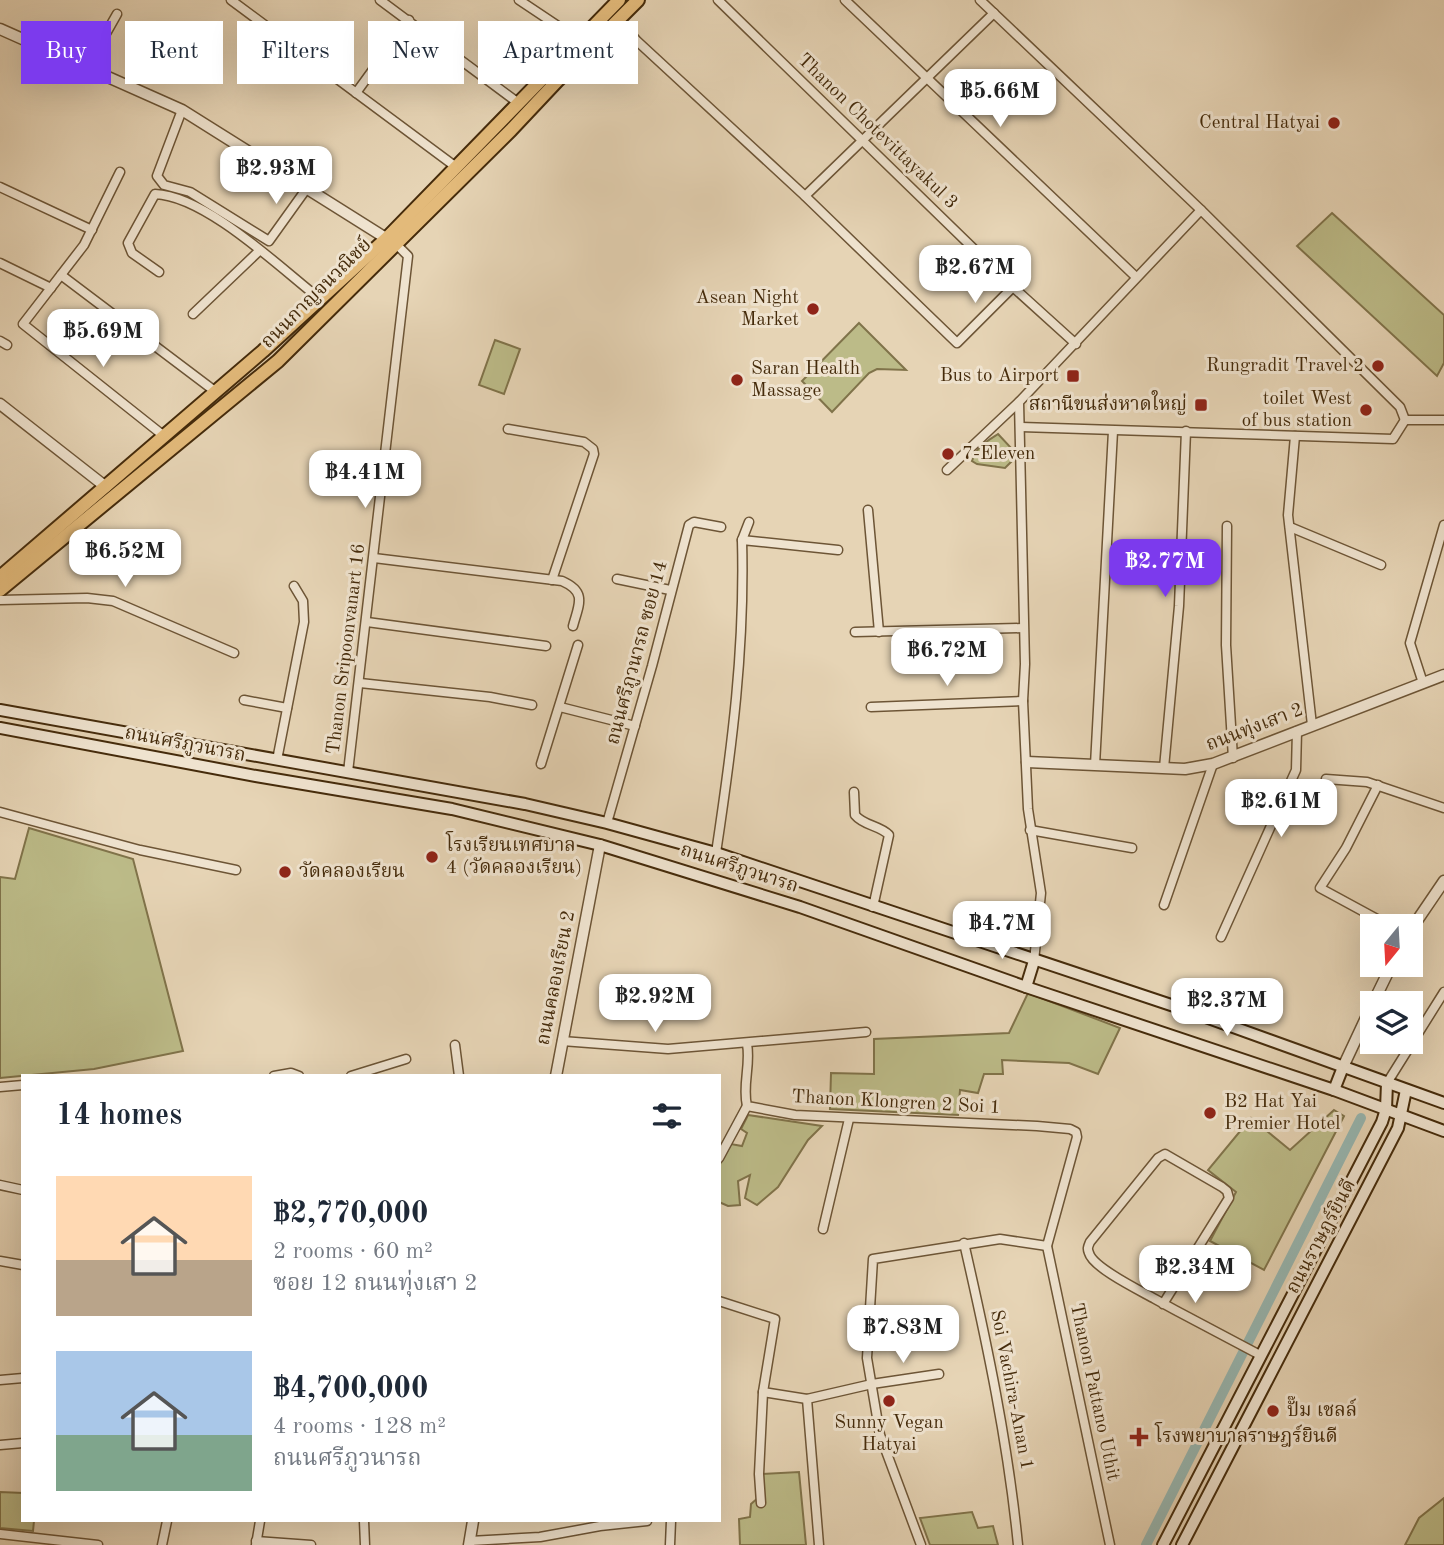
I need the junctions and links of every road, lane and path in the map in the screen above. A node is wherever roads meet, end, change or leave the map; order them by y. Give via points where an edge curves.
1 (231, 0) edge
2 (380, 0) edge
3 (519, 0) edge
4 (619, 0) edge
5 (638, 0) edge
6 (718, 0) edge
7 (845, 0) edge
8 (980, 0) edge
9 (994, 13) junction
10 (117, 14) dead end
11 (409, 20) junction
12 (619, 20) junction
13 (550, 21) edge
14 (598, 21) edge
15 (111, 25) edge
16 (0, 29) edge
17 (21, 38) edge
18 (111, 78) edge
19 (926, 78) junction
20 (535, 84) edge
21 (356, 93) junction
22 (517, 102) junction
23 (182, 110) junction
24 (864, 141) junction
25 (456, 167) junction
26 (120, 172) dead end
27 (0, 187) edge
28 (307, 188) junction
29 (805, 196) junction
30 (1201, 210) junction
31 (92, 230) junction
32 (391, 241) junction
33 (259, 251) junction
34 (0, 262) edge
35 (159, 272) dead end
36 (61, 275) junction
37 (1136, 277) junction
38 (1013, 287) junction
39 (51, 288) junction
40 (320, 299) junction
41 (192, 314) dead end
42 (1076, 344) junction
43 (216, 392) junction
44 (1019, 402) junction
45 (0, 404) edge
46 (1405, 420) junction
47 (1444, 420) edge
48 (1021, 427) junction
49 (508, 429) dead end
50 (1113, 431) junction
51 (1186, 431) junction
52 (164, 436) junction
53 (1295, 436) junction
54 (947, 470) dead end
55 (106, 487) junction
56 (868, 510) dead end
57 (749, 522) dead end
58 (1444, 525) edge
59 (1227, 526) dead end
60 (721, 527) dead end
61 (1290, 527) junction
62 (742, 540) junction
63 (838, 550) dead end
64 (374, 558) junction
65 (1381, 565) dead end
66 (0, 577) edge
67 (617, 579) dead end
68 (552, 580) junction
69 (294, 586) dead end
70 (0, 590) edge
71 (670, 590) junction
72 (0, 600) edge
73 (368, 622) junction
74 (573, 626) dead end
75 (1023, 628) junction
76 (855, 632) dead end
77 (879, 632) junction
78 (578, 645) dead end
79 (546, 646) dead end
80 (234, 653) dead end
81 (1444, 675) edge
82 (360, 683) junction
83 (1423, 683) junction
84 (244, 700) dead end
85 (1023, 701) junction
86 (532, 705) dead end
87 (560, 707) junction
88 (871, 707) dead end
89 (287, 708) junction
90 (0, 710) edge
91 (1312, 725) junction
92 (635, 726) junction
93 (0, 728) edge
94 (1297, 731) junction
95 (235, 752) junction
96 (1233, 758) junction
97 (277, 760) junction
98 (1027, 762) junction
99 (541, 764) dead end
100 (1213, 764) junction
101 (1095, 765) junction
102 (1164, 768) junction
103 (232, 771) junction
104 (348, 772) junction
105 (1326, 779) dead end
106 (1378, 785) junction
107 (854, 792) dead end
108 (1444, 808) edge
109 (0, 812) edge
110 (607, 823) junction
111 (1030, 830) junction
112 (600, 845) junction
113 (1132, 848) dead end
114 (716, 853) junction
115 (236, 870) dead end
116 (1444, 881) edge
117 (1164, 905) dead end
118 (873, 907) junction
119 (1368, 914) edge
120 (1422, 914) edge
121 (1221, 937) dead end
122 (1034, 961) junction
123 (1026, 987) junction
124 (1444, 992) edge
125 (1360, 1031) edge
126 (866, 1032) dead end
127 (562, 1041) junction
128 (747, 1044) junction
129 (455, 1045) dead end
130 (406, 1059) dead end
131 (386, 1065) junction
132 (1343, 1067) junction
133 (357, 1074) edge
134 (388, 1074) edge
135 (458, 1074) edge
136 (556, 1074) edge
137 (1387, 1083) junction
138 (21, 1085) edge
139 (0, 1087) edge
140 (1334, 1090) junction
141 (1406, 1090) junction
142 (1444, 1103) edge
143 (747, 1106) junction
144 (1386, 1109) junction
145 (1402, 1115) junction
146 (849, 1119) junction
147 (1444, 1131) edge
148 (721, 1154) edge
149 (0, 1185) edge
150 (21, 1190) edge
151 (823, 1229) dead end
152 (964, 1243) junction
153 (1047, 1246) junction
154 (0, 1261) edge
155 (21, 1265) edge
156 (721, 1302) edge
157 (1163, 1304) junction
158 (1257, 1354) junction
159 (939, 1374) dead end
160 (21, 1378) edge
161 (0, 1380) edge
162 (872, 1384) junction
163 (763, 1392) junction
164 (807, 1399) junction
165 (21, 1443) edge
166 (0, 1445) edge
167 (761, 1503) dead end
168 (167, 1522) edge
169 (260, 1522) edge
170 (364, 1522) edge
171 (473, 1522) edge
172 (623, 1522) edge
173 (671, 1522) edge
174 (600, 1523) edge
175 (0, 1534) edge
176 (256, 1543) edge
177 (469, 1543) edge
178 (99, 1545) edge
179 (162, 1545) edge
180 (311, 1545) edge
181 (365, 1545) edge
182 (670, 1545) edge
183 (819, 1545) edge
184 (921, 1545) edge
185 (1018, 1545) edge
186 (1110, 1545) edge
187 (1163, 1545) edge
188 (1182, 1545) edge

1 - 21 street
2 - 11 street
3 - 13 street
4 - 14 main road, ถนนกาญจนวณิชย์
5 - 12 main road, ถนนกาญจนวณิชย์
6 - 24 street, Thanon Chotevittayakul 3
7 - 19 street
8 - 9 street
9 - 19 street
9 - 30 street
10 - 15 street
11 - 21 street
11 - 22 street
12 - 29 street
12 - 32 main road, ถนนกาญจนวณิชย์ via 512,130
16 - 17 street
18 - 23 street
19 - 24 street
19 - 37 street
20 - 22 main road, ถนนกาญจนวณิชย์
21 - 25 street
22 - 25 main road, ถนนกาญจนวณิชย์
23 - 28 street
23 - 28 street via 157,176 164,185 190,192 269,241
24 - 29 street
24 - 38 street, Thanon Chotevittayakul 3
25 - 32 main road, ถนนกาญจนวณิชย์
26 - 31 street
27 - 31 street
28 - 32 street
29 - 38 street via 957,343
30 - 37 street
30 - 46 street via 1400,407
31 - 36 street
32 - 40 main road, ถนนกาญจนวณิชย์
32 - 64 street, Thanon Sripoonvanart 16 via 408,256
32 - 70 main road, ถนนกาญจนวณิชย์ via 278,361
33 - 35 street via 185,200 155,194 128,243 132,253
33 - 40 street
33 - 41 street
34 - 39 street
36 - 39 street
36 - 43 street
37 - 42 street
38 - 42 street, Thanon Chotevittayakul 3
39 - 52 street via 23,324
40 - 43 main road, ถนนกาญจนวณิชย์
42 - 44 street
43 - 52 main road, ถนนกาญจนวณิชย์
44 - 48 street
44 - 54 street
45 - 55 street
46 - 47 street
46 - 53 street via 1393,439
48 - 50 street
48 - 75 street
49 - 68 street via 584,442 593,449
50 - 51 street
50 - 101 street
51 - 53 street
51 - 102 street via 1179,606
52 - 55 main road, ถนนกาญจนวณิชย์
53 - 61 street
55 - 66 main road, ถนนกาญจนวณิชย์
56 - 77 street
57 - 62 street
58 - 83 street via 1410,643
59 - 96 street via 1226,645
60 - 71 street, ถนนศรีภูวนารถ ซอย 14 via 690,523
61 - 65 street
61 - 91 street
62 - 63 street
62 - 114 street via 741,660
64 - 68 street
64 - 73 street, Thanon Sripoonvanart 16
67 - 71 street
68 - 74 street via 573,586 579,593
69 - 89 street via 303,601 304,622
71 - 92 street, ถนนศรีภูวนารถ ซอย 14
72 - 80 street via 113,601
73 - 79 street
73 - 82 street, Thanon Sripoonvanart 16
75 - 77 street
75 - 85 street
76 - 77 street
78 - 87 street
81 - 83 street, ถนนทุ่งเสา 2
82 - 86 street
82 - 104 street, Thanon Sripoonvanart 16
83 - 91 street, ถนนทุ่งเสา 2
84 - 89 street
85 - 88 street
85 - 98 street
87 - 92 street
87 - 99 street
89 - 97 street
90 - 95 main road, ถนนศรีภูวนารถ
91 - 94 street, ถนนทุ่งเสา 2
92 - 110 street, ถนนศรีภูวนารถ ซอย 14
93 - 103 main road, ถนนศรีภูวนารถ
94 - 96 street, ถนนทุ่งเสา 2
94 - 121 street via 1296,770
95 - 97 main road, ถนนศรีภูวนารถ
95 - 103 main road
96 - 100 street, ถนนทุ่งเสา 2
97 - 104 main road, ถนนศรีภูวนารถ
98 - 101 street, ถนนทุ่งเสา 2
98 - 111 street
100 - 102 street, ถนนทุ่งเสา 2
100 - 117 street
101 - 102 street, ถนนทุ่งเสา 2
103 - 112 main road, ถนนศรีภูวนารถ via 452,809
104 - 110 main road, ถนนศรีภูวนารถ
105 - 106 street
106 - 108 street
106 - 119 street via 1320,888
107 - 118 street via 855,815 888,835
109 - 115 street
110 - 112 main road
110 - 114 main road, ถนนศรีภูวนารถ
111 - 113 street
111 - 122 street via 1041,893
112 - 123 main road, ถนนศรีภูวนารถ via 800,907
112 - 127 street, ถนนคลองเรียน 2
114 - 118 main road, ถนนศรีภูวนารถ
116 - 120 street
118 - 122 main road, ถนนศรีภูวนารถ
122 - 123 main road
122 - 132 main road, ถนนศรีภูวนารถ
123 - 140 main road, ถนนศรีภูวนารถ
124 - 137 street
125 - 132 street
126 - 128 street
127 - 128 street via 668,1049
127 - 136 street, ถนนคลองเรียน 2
128 - 143 street
129 - 135 street
130 - 131 street
131 - 133 street
131 - 134 street
132 - 137 main road, ถนนศรีภูวนารถ
132 - 140 main road
137 - 141 main road, ถนนศรีภูวนารถ
137 - 144 main road, ถนนราษฎร์ยินดี
138 - 139 street
140 - 144 main road, ถนนศรีภูวนารถ
141 - 142 main road, ถนนศรีภูวนารถ
141 - 145 main road, ถนนราษฎร์ยินดี
143 - 146 street, Thanon Klongren 2 Soi 1
143 - 148 street
144 - 145 main road, ถนนศรีภูวนารถ
144 - 158 main road, ถนนราษฎร์ยินดี
145 - 147 main road, ถนนศรีภูวนารถ
145 - 188 main road, ถนนราษฎร์ยินดี
146 - 151 street
146 - 153 street, Thanon Klongren 2 Soi 1 via 1076,1132
149 - 150 street
152 - 153 street via 1000,1239
152 - 162 street via 873,1259 867,1358
152 - 185 street, Soi Vachira-Anan 1 via 1011,1472
153 - 186 street, Thanon Pattano Uthit
154 - 155 street
156 - 163 street via 775,1320
157 - 157 street via 1103,1268 1090,1257 1088,1248 1165,1154 1222,1187 1229,1198
157 - 158 street
158 - 187 main road, ถนนราษฎร์ยินดี
159 - 162 street
160 - 161 street
162 - 164 street
162 - 184 street via 880,1435
163 - 164 street
163 - 167 street
164 - 183 street
165 - 166 street
168 - 179 street
169 - 176 street
170 - 181 street
171 - 177 street
172 - 174 street
173 - 182 street
174 - 177 street via 540,1537
175 - 178 street
176 - 180 street

